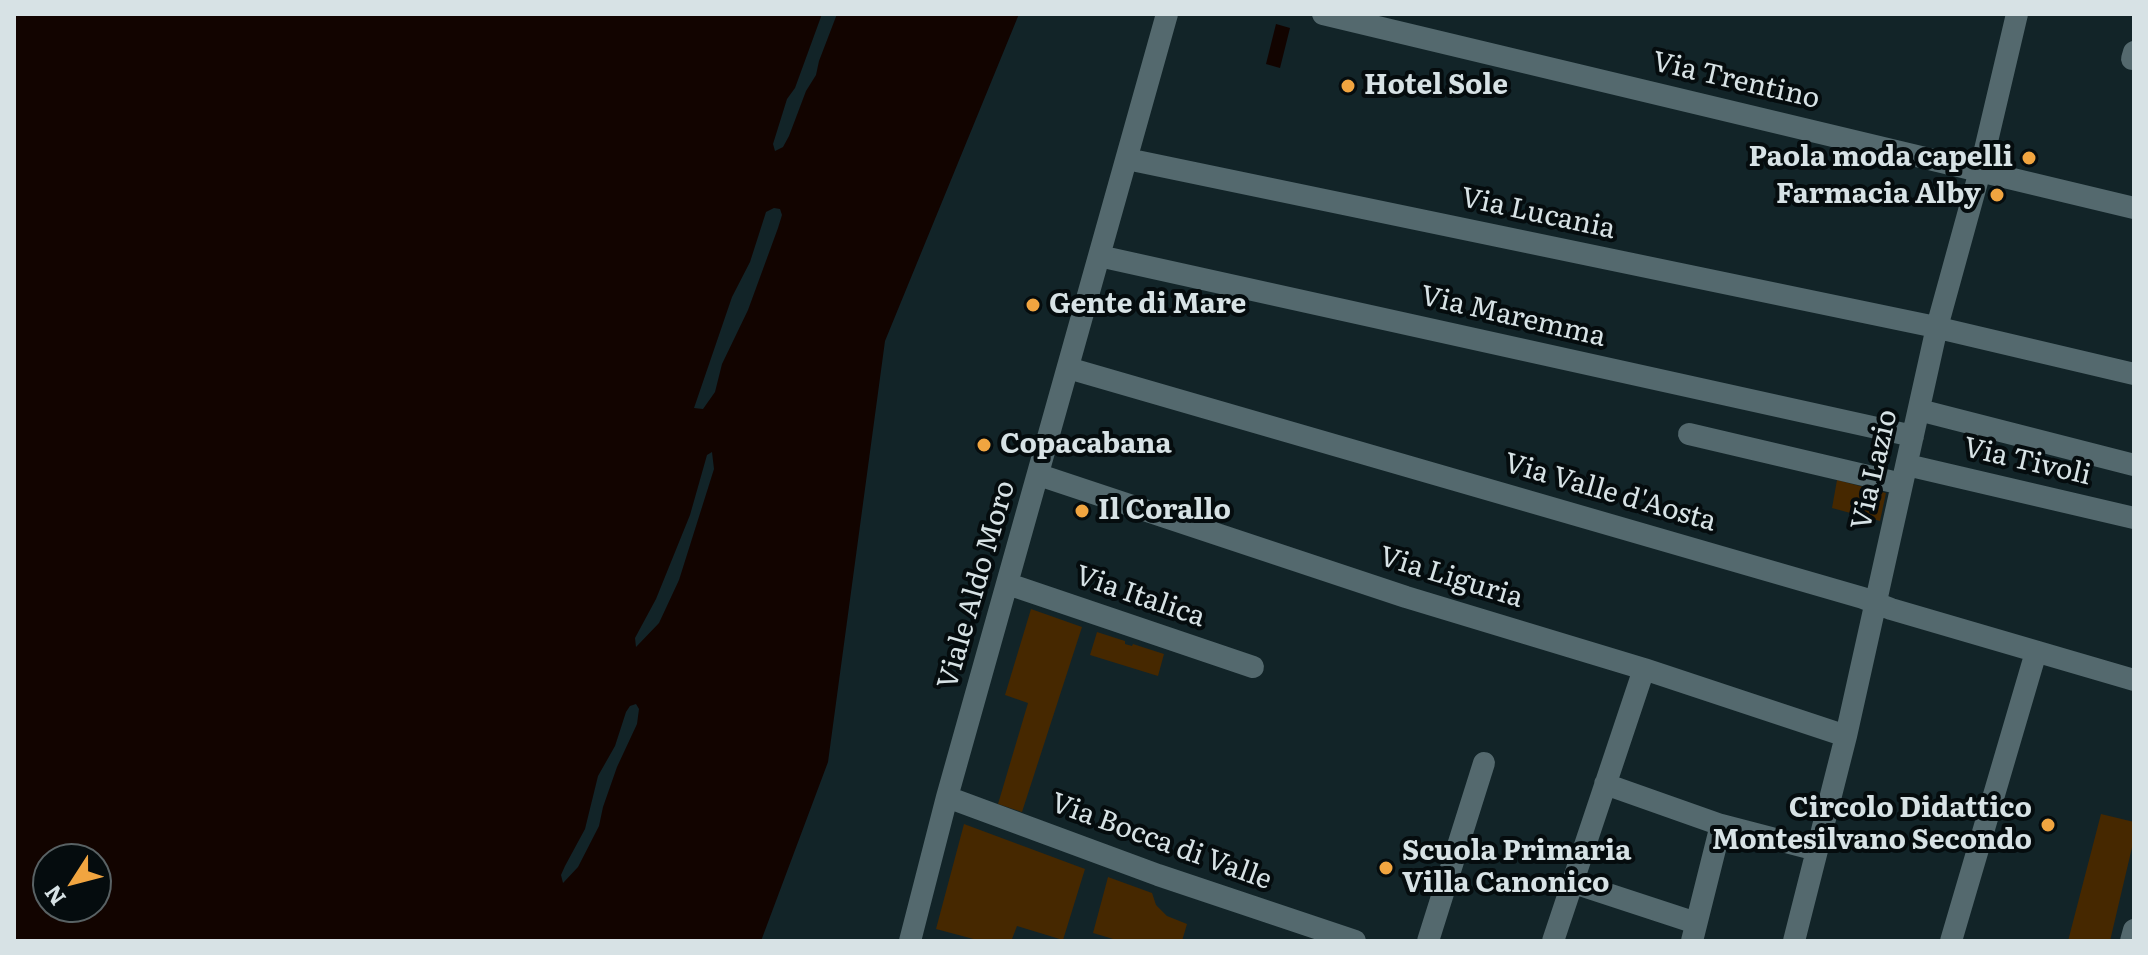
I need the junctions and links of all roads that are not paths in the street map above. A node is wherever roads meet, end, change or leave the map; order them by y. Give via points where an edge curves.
1 (1167, 14) edge
2 (1323, 14) edge
3 (2017, 14) edge
4 (1127, 159) junction
5 (1980, 171) junction
6 (2134, 208) edge
7 (1099, 256) junction
8 (1937, 327) junction
9 (1068, 368) junction
10 (2134, 374) edge
11 (1919, 410) junction
12 (1689, 434) dead end
13 (1913, 436) junction
14 (2134, 465) edge
15 (1039, 475) junction
16 (1904, 475) junction
17 (2134, 518) edge
18 (1008, 584) junction
19 (1875, 603) junction
20 (2036, 652) junction
21 (1253, 667) dead end
22 (1644, 669) junction
23 (2134, 680) edge
24 (1846, 736) junction
25 (1484, 763) dead end
26 (1605, 784) junction
27 (947, 797) junction
28 (1721, 825) junction
29 (1817, 850) junction
30 (1571, 882) junction
31 (2134, 930) edge
32 (1694, 932) edge
33 (1316, 935) edge
34 (910, 941) edge
35 (1355, 941) edge
36 (1428, 941) edge
37 (1553, 941) edge
38 (1794, 941) edge
39 (1951, 941) edge
40 (2131, 941) edge

1 - 4 street, Viale Aldo Moro
2 - 5 street, Via Trentino
3 - 5 street, Via Lazio
4 - 7 street, Viale Aldo Moro
4 - 8 street, Via Lucania
5 - 6 street, Via Trentino
5 - 8 street, Via Lazio
7 - 9 street, Viale Aldo Moro
7 - 13 street, Via Maremma
8 - 10 street, Via Lucania
8 - 11 street, Via Lazio
9 - 15 street, Viale Aldo Moro
9 - 19 street, Via Valle d'Aosta
11 - 13 street, Via Lazio
11 - 14 street
12 - 16 street, Via Tivoli
13 - 16 street, Via Lazio
15 - 18 street, Viale Aldo Moro
15 - 22 street, Via Liguria via 1406,597
16 - 17 street, Via Tivoli
16 - 19 street, Via Lazio
18 - 21 street, Via Italica
18 - 27 street, Viale Aldo Moro
19 - 20 street, Via Valle d'Aosta
19 - 24 street, Via Lazio
20 - 23 street, Via Valle d'Aosta
20 - 39 street
22 - 24 street, Via Liguria
22 - 26 street
24 - 29 street, Via Lazio
25 - 36 street
26 - 28 street
26 - 30 street
27 - 33 street, Via Bocca di Valle via 1259,909
27 - 34 street, Viale Aldo Moro
28 - 29 street
28 - 32 street
29 - 38 street, Via Lazio
30 - 32 street
30 - 37 street
31 - 40 street
33 - 35 street, Via Bocca di Valle

